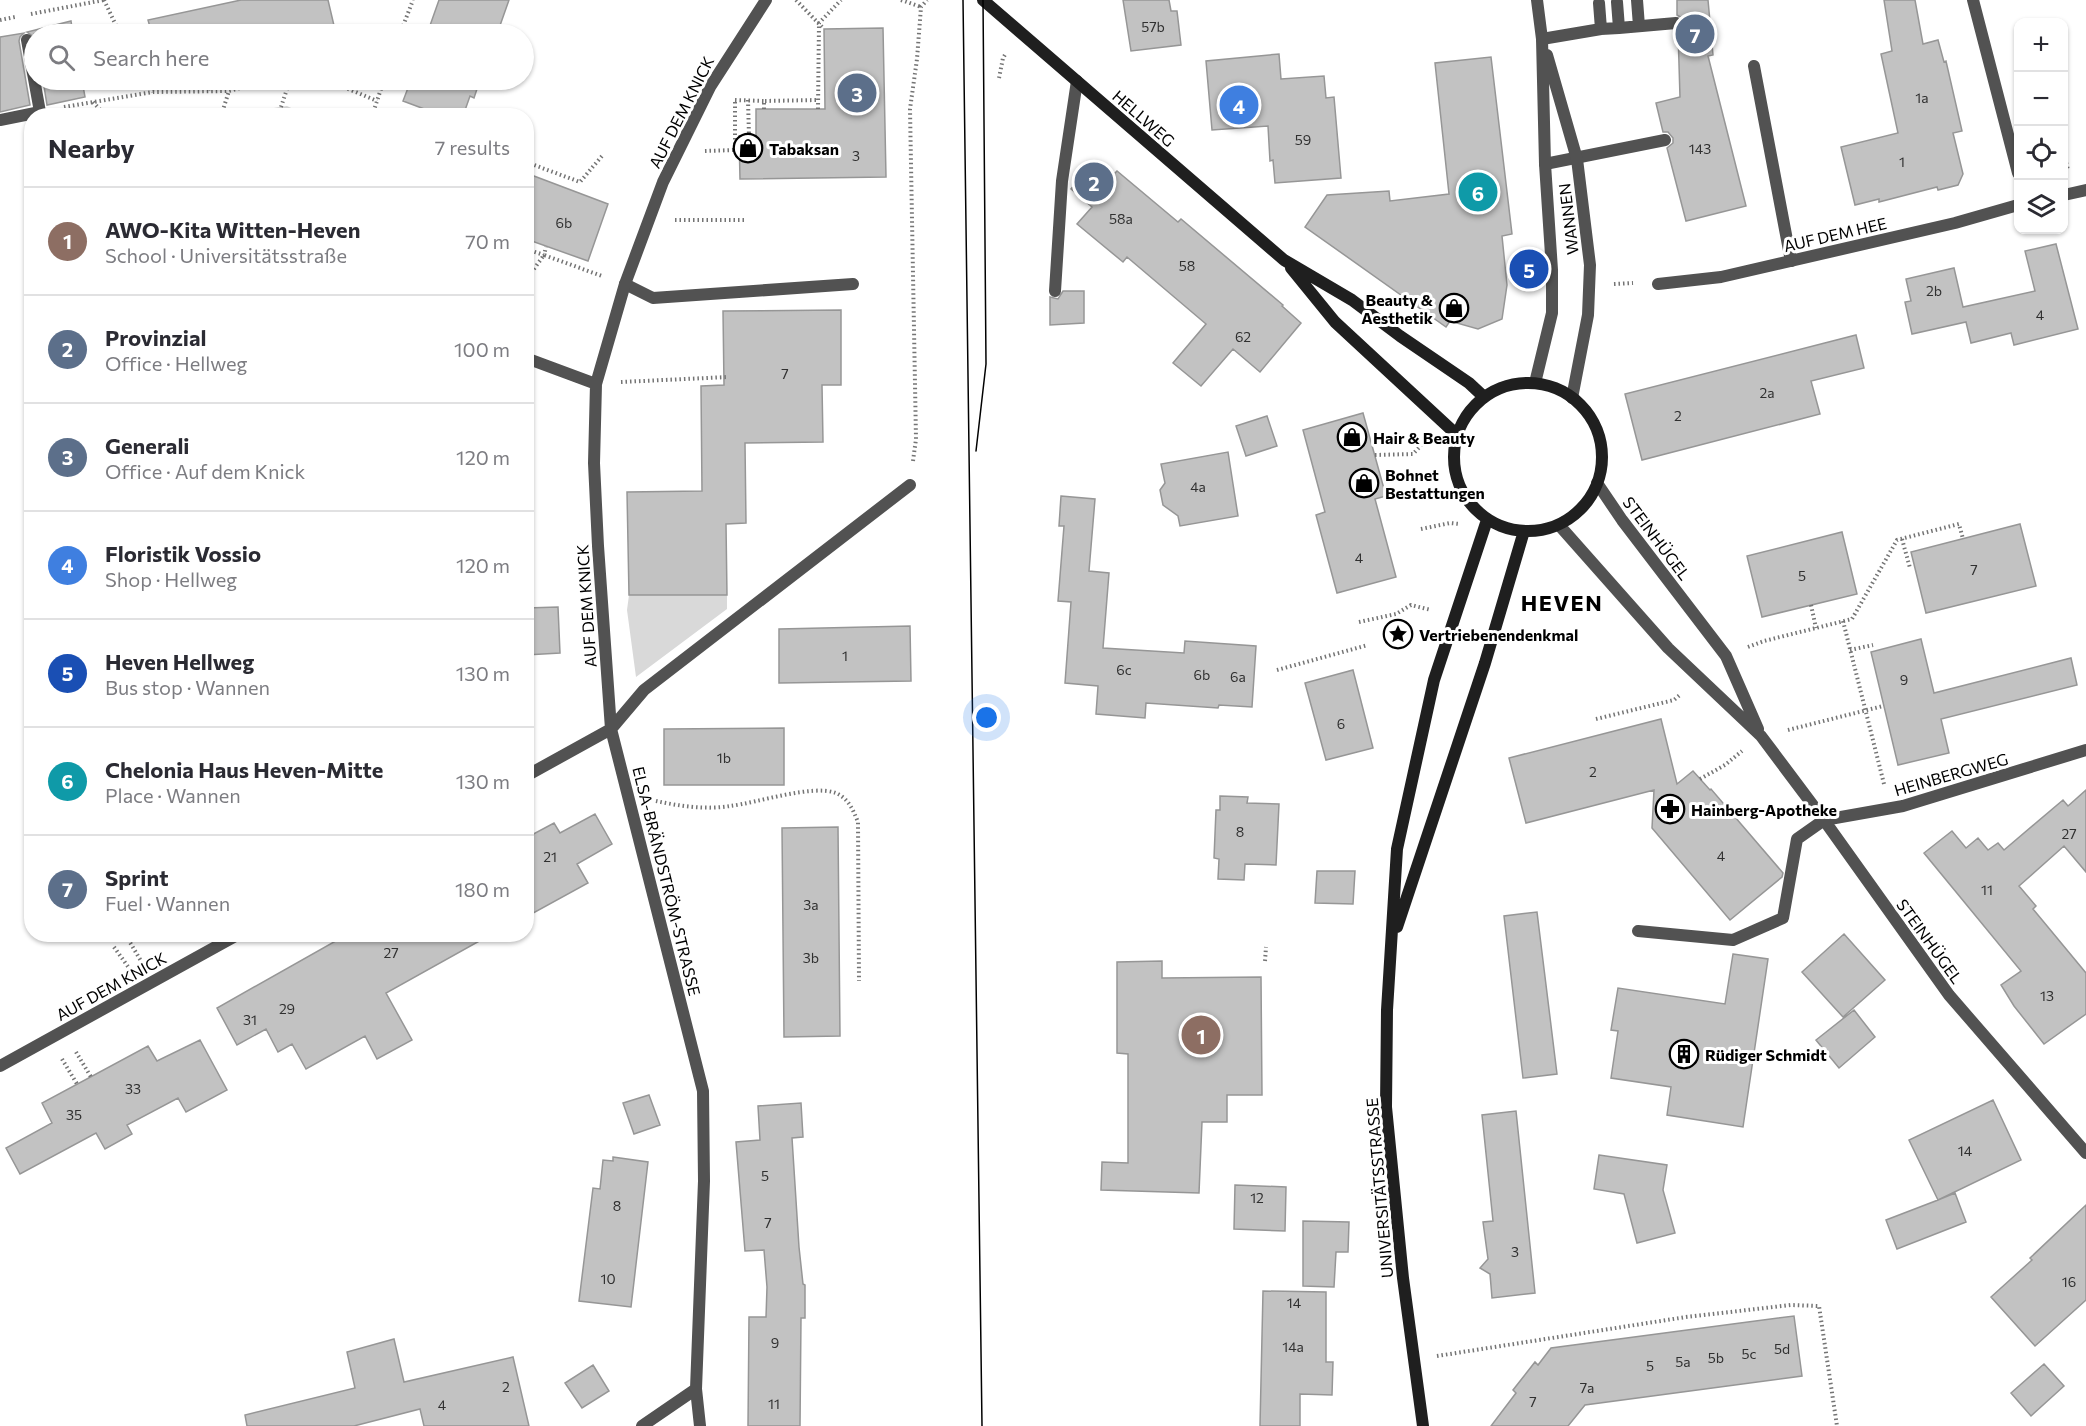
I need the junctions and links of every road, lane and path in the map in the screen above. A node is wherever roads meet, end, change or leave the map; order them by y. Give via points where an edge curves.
1 (104, 0) edge
2 (412, 0) edge
3 (766, 0) edge
4 (796, 0) edge
5 (841, 0) edge
6 (901, 0) edge
7 (927, 0) edge
8 (983, 0) edge
9 (1537, 0) edge
10 (1637, 0) edge
11 (1973, 0) edge
12 (1617, 2) dead end
13 (1599, 3) dead end
14 (921, 7) junction
15 (0, 20) edge
16 (819, 23) junction
17 (1676, 23) dead end
18 (115, 24) edge
19 (404, 24) edge
20 (1639, 26) junction
21 (824, 28) dead end
22 (1619, 28) junction
23 (1601, 29) junction
24 (1542, 39) junction
25 (1754, 66) dead end
26 (1077, 81) junction
27 (36, 90) edge
28 (233, 90) edge
29 (287, 90) edge
30 (350, 90) edge
31 (380, 90) edge
32 (211, 91) joint
33 (229, 91) junction
34 (153, 92) joint
35 (735, 100) dead end
36 (748, 100) dead end
37 (818, 100) junction
38 (376, 101) junction
39 (281, 107) dead end
40 (39, 108) edge
41 (99, 108) edge
42 (224, 108) edge
43 (374, 108) edge
44 (764, 109) dead end
45 (818, 109) dead end
46 (24, 115) edge
47 (0, 120) edge
48 (749, 136) dead end
49 (1665, 140) dead end
50 (677, 151) junction
51 (2014, 154) edge
52 (602, 156) dead end
53 (1577, 159) junction
54 (1545, 164) junction
55 (534, 165) edge
56 (2086, 190) edge
57 (2068, 194) edge
58 (2014, 206) edge
59 (648, 220) junction
60 (747, 220) dead end
61 (546, 247) dead end
62 (534, 252) edge
63 (544, 255) junction
64 (1284, 260) junction
65 (1791, 261) junction
66 (534, 269) edge
67 (626, 284) junction
68 (854, 284) dead end
69 (1658, 284) joint
70 (1055, 291) dead end
71 (1588, 315) junction
72 (534, 361) edge
73 (728, 377) dead end
74 (1535, 383) junction
75 (596, 384) junction
76 (1484, 397) junction
77 (1572, 398) junction
78 (1442, 423) junction
79 (1457, 435) junction
80 (1375, 455) dead end
81 (1597, 483) junction
82 (910, 484) joint
83 (1486, 523) junction
84 (1559, 525) junction
85 (1422, 529) dead end
86 (1524, 531) junction
87 (1902, 539) junction
88 (1963, 539) dead end
89 (1910, 568) dead end
90 (1411, 605) dead end
91 (1811, 605) dead end
92 (1843, 621) junction
93 (1359, 622) dead end
94 (1816, 628) junction
95 (1368, 645) dead end
96 (1873, 645) dead end
97 (1850, 651) junction
98 (1726, 656) junction
99 (1277, 670) dead end
100 (1699, 677) junction
101 (1883, 706) dead end
102 (1865, 711) junction
103 (1596, 719) dead end
104 (611, 729) junction
105 (1761, 736) junction
106 (2086, 750) edge
107 (534, 772) edge
108 (1700, 779) dead end
109 (1884, 785) dead end
110 (628, 797) junction
111 (1824, 820) junction
112 (1638, 931) dead end
113 (224, 942) edge
114 (1391, 946) junction
115 (1266, 947) dead end
116 (1265, 961) dead end
117 (859, 981) dead end
118 (0, 1066) edge
119 (2086, 1153) edge
120 (1414, 1359) junction
121 (696, 1389) junction
122 (642, 1426) edge
123 (700, 1426) edge
124 (1423, 1426) edge
125 (1837, 1426) edge

1 - 15 path
1 - 18 path
2 - 19 path
3 - 50 street, AUF DEM KNICK via 710,87
4 - 16 path
5 - 16 path
6 - 14 path
7 - 14 path
8 - 26 street, HELLWEG
9 - 24 street, WANNEN
10 - 20 street
11 - 51 street
12 - 22 street
13 - 23 street
14 - 82 path via 910,109 916,439
16 - 21 path
16 - 37 path
17 - 20 street
20 - 22 street
22 - 23 street
23 - 24 street
24 - 53 street, WANNEN
24 - 54 street, WANNEN
25 - 65 street
26 - 64 street, HELLWEG
26 - 70 street via 1062,181
27 - 40 street
28 - 33 path
29 - 39 path
30 - 38 path
31 - 38 path
32 - 33 path
32 - 34 path
33 - 42 path
34 - 41 path via 93,102
35 - 50 path via 735,150
36 - 48 path
37 - 44 path via 765,101
37 - 45 path
38 - 43 path
46 - 47 street
49 - 53 street
50 - 59 street, AUF DEM KNICK
52 - 55 path via 580,182
53 - 54 street
53 - 71 street, WANNEN via 1590,265
54 - 74 street, WANNEN via 1552,313
56 - 57 street
58 - 65 street, AUF DEM HEE
59 - 60 path
59 - 67 street, AUF DEM KNICK
61 - 63 path
62 - 63 path
63 - 66 path
63 - 67 path
64 - 76 street, HELLWEG via 1352,300
64 - 78 street, HELLWEG via 1335,322
65 - 69 street, AUF DEM HEE via 1721,277
67 - 68 street via 652,298
67 - 75 street, AUF DEM KNICK
69 - 71 path via 1615,283
71 - 77 street, WANNEN
72 - 75 street
73 - 75 path
74 - 76 street via 1500,388
74 - 77 street
75 - 104 street, AUF DEM KNICK via 594,463
76 - 79 street via 1468,414
77 - 81 street via 1589,416 1599,437 1602,460
78 - 79 street, HELLWEG
78 - 80 path via 1413,454
79 - 83 street via 1453,459 1458,482
81 - 84 street via 1588,501
81 - 98 street, STEINHÜGEL
82 - 104 street via 644,690
83 - 85 path via 1450,523
83 - 86 street
83 - 114 street, UNIVERSITÄTSSTRASSE via 1434,680 1397,849
84 - 86 street
84 - 100 street, STEINHÜGEL via 1668,648
86 - 114 street, UNIVERSITÄTSSTRASSE via 1485,663
87 - 88 path via 1959,524
87 - 89 path
87 - 92 path via 1852,619
90 - 93 path via 1396,614
91 - 94 path
92 - 94 path
92 - 97 path
94 - 98 path via 1764,641
95 - 99 path
96 - 97 path
97 - 102 path
98 - 105 street, STEINHÜGEL
100 - 103 path via 1674,700
100 - 105 street, STEINHÜGEL
101 - 102 path
102 - 105 path
102 - 109 path
104 - 107 street
104 - 110 street, ELSA-BRÄNDSTRÖM-STRASSE
105 - 108 path
105 - 111 street, STEINHÜGEL
106 - 111 street, HEINBERGWEG via 1903,806
110 - 117 path via 680,806 728,807 807,791 835,792 849,801 858,822
110 - 121 street, ELSA-BRÄNDSTRÖM-STRASSE via 703,1091 705,1181
111 - 112 street via 1797,839 1783,918 1733,940
111 - 119 street, STEINHÜGEL via 1948,995
113 - 118 street, AUF DEM KNICK
114 - 120 street, UNIVERSITÄTSSTRASSE via 1388,1138
115 - 116 path
120 - 124 street, UNIVERSITÄTSSTRASSE
120 - 125 path via 1686,1317 1791,1305 1819,1306
121 - 122 street
121 - 123 street, ELSA-BRÄNDSTRÖM-STRASSE

